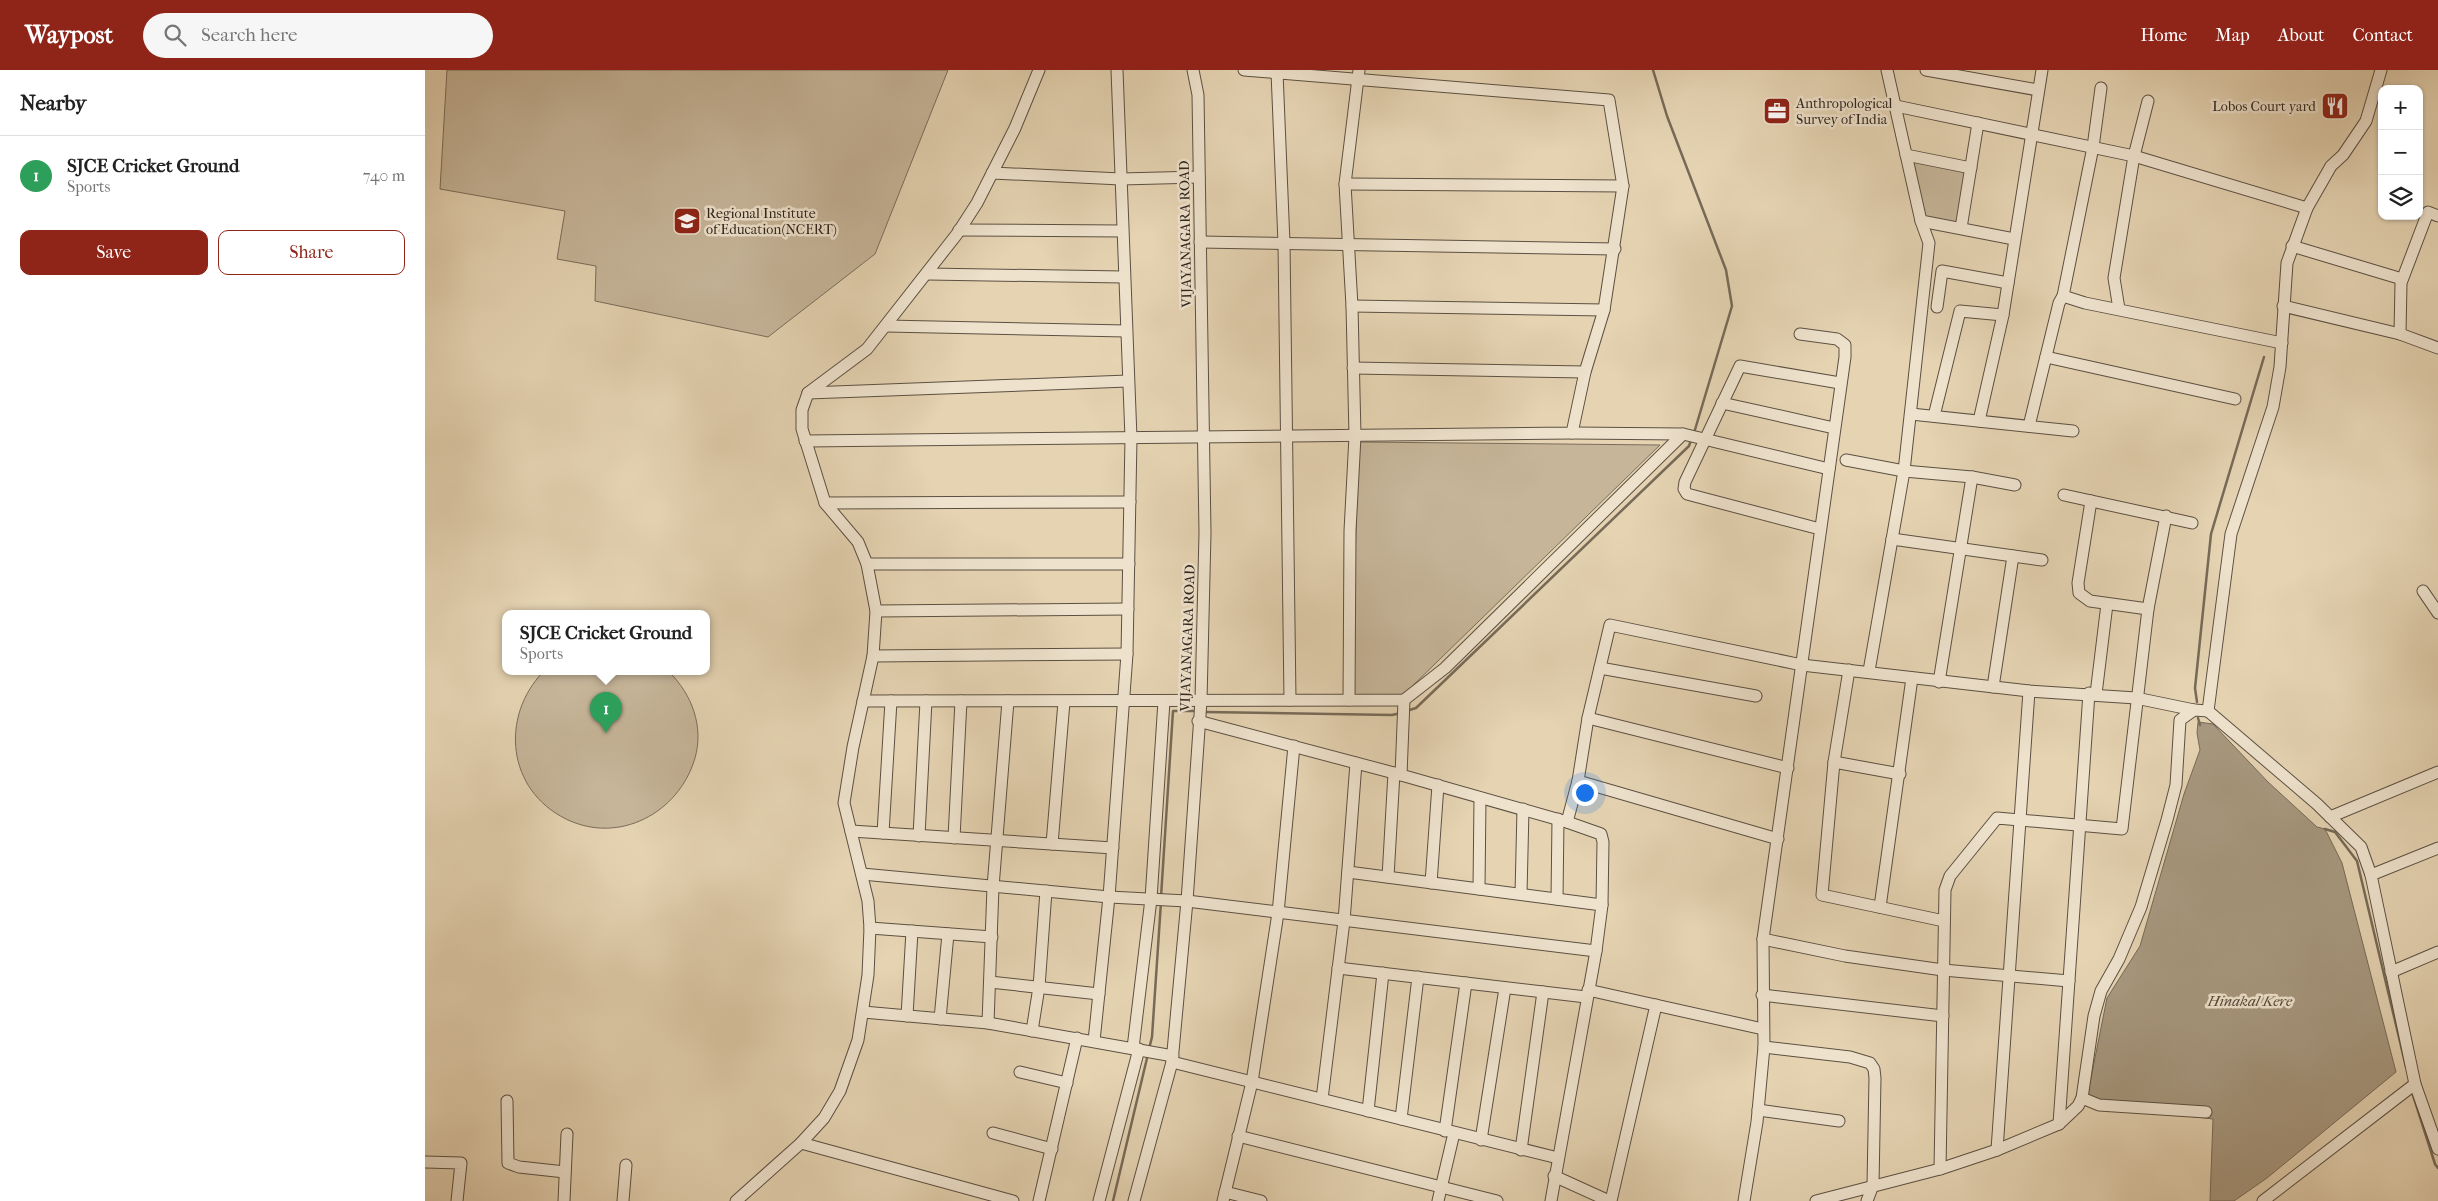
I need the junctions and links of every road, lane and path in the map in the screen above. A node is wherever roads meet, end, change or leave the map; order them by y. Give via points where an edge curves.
1 (1039, 70) edge
2 (1117, 70) edge
3 (1193, 70) edge
4 (1244, 70) edge
5 (1887, 70) edge
6 (1926, 70) edge
7 (2042, 70) edge
8 (2381, 70) edge
9 (1277, 72) junction
10 (1292, 72) edge
11 (1358, 75) edge
12 (2101, 88) dead end
13 (2038, 90) junction
14 (2148, 101) dead end
15 (1896, 106) junction
16 (1978, 123) junction
17 (2033, 134) junction
18 (2093, 147) junction
19 (1906, 155) junction
20 (2134, 156) junction
21 (1971, 168) junction
22 (992, 173) junction
23 (1199, 177) junction
24 (1121, 179) junction
25 (1345, 184) junction
26 (1623, 186) junction
27 (2307, 208) junction
28 (2438, 216) edge
29 (1921, 221) junction
30 (1961, 228) junction
31 (959, 230) junction
32 (1122, 231) junction
33 (2014, 239) junction
34 (1200, 242) junction
35 (1284, 243) junction
36 (1348, 246) junction
37 (2292, 246) junction
38 (1615, 249) junction
39 (927, 274) junction
40 (1123, 276) junction
41 (2402, 279) junction
42 (2008, 283) junction
43 (2063, 296) junction
44 (1352, 306) junction
45 (2283, 306) junction
46 (1937, 307) dead end
47 (2119, 309) junction
48 (1604, 310) junction
49 (2003, 315) junction
50 (886, 326) junction
51 (1126, 331) junction
52 (1800, 334) dead end
53 (2400, 334) junction
54 (2282, 343) junction
55 (2438, 348) edge
56 (2046, 357) junction
57 (1353, 368) junction
58 (1585, 372) junction
59 (1129, 382) junction
60 (1841, 383) junction
61 (808, 393) junction
62 (2235, 399) dead end
63 (1722, 403) junction
64 (1911, 414) junction
65 (1934, 416) junction
66 (1979, 421) junction
67 (2029, 426) junction
68 (1834, 428) junction
69 (2073, 431) dead end
70 (1572, 433) junction
71 (1288, 435) junction
72 (1355, 436) junction
73 (1694, 436) junction
74 (1131, 438) junction
75 (1204, 438) junction
76 (805, 441) junction
77 (1845, 460) dead end
78 (1829, 469) junction
79 (1905, 471) junction
80 (1972, 477) junction
81 (2015, 485) dead end
82 (2064, 495) dead end
83 (2091, 501) junction
84 (1130, 502) junction
85 (825, 503) junction
86 (2166, 516) junction
87 (2192, 523) dead end
88 (1821, 529) junction
89 (1892, 539) junction
90 (1961, 548) junction
91 (2013, 556) junction
92 (2042, 560) dead end
93 (867, 564) junction
94 (1129, 564) junction
95 (2423, 591) dead end
96 (2107, 604) junction
97 (1128, 609) junction
98 (2148, 609) junction
99 (876, 611) junction
100 (2438, 613) edge
101 (1127, 654) junction
102 (873, 656) junction
103 (1802, 665) junction
104 (1600, 668) junction
105 (1849, 670) junction
106 (1869, 671) junction
107 (1912, 678) junction
108 (1939, 682) junction
109 (1993, 687) junction
110 (2029, 690) junction
111 (2092, 694) junction
112 (1756, 696) dead end
113 (2136, 698) junction
114 (1123, 700) junction
115 (1290, 700) junction
116 (1349, 700) junction
117 (1404, 700) junction
118 (863, 701) junction
119 (891, 701) junction
120 (926, 701) junction
121 (961, 701) junction
122 (1007, 701) junction
123 (1164, 701) junction
124 (1201, 701) junction
125 (1064, 702) junction
126 (2194, 710) junction
127 (2208, 711) junction
128 (1588, 718) junction
129 (1198, 721) junction
130 (1294, 746) junction
131 (1834, 762) junction
132 (1356, 763) junction
133 (1788, 768) junction
134 (2438, 772) edge
135 (1398, 774) junction
136 (1900, 774) junction
137 (1578, 781) junction
138 (1438, 785) junction
139 (1480, 798) junction
140 (1523, 809) junction
141 (2330, 817) junction
142 (2020, 820) junction
143 (1563, 821) junction
144 (2079, 825) junction
145 (851, 831) junction
146 (883, 833) junction
147 (919, 836) junction
148 (954, 838) junction
149 (1778, 839) junction
150 (997, 841) junction
151 (1052, 844) junction
152 (1113, 848) junction
153 (2438, 848) edge
154 (1348, 872) junction
155 (862, 874) junction
156 (2371, 875) junction
157 (1388, 877) junction
158 (1431, 883) junction
159 (993, 887) junction
160 (1479, 889) junction
161 (1046, 891) junction
162 (1521, 894) junction
163 (1109, 897) junction
164 (1151, 899) junction
165 (1557, 899) junction
166 (1187, 901) junction
167 (1602, 905) junction
168 (1880, 907) junction
169 (1278, 913) junction
170 (1945, 920) junction
171 (1344, 921) junction
172 (870, 928) junction
173 (912, 931) junction
174 (948, 934) junction
175 (992, 937) junction
176 (1763, 939) junction
177 (1596, 951) junction
178 (2438, 952) edge
179 (1338, 968) junction
180 (1943, 970) junction
181 (2391, 972) junction
182 (1383, 974) junction
183 (2009, 975) junction
184 (1418, 978) junction
185 (2069, 981) junction
186 (990, 982) junction
187 (1466, 983) junction
188 (1039, 987) junction
189 (1505, 988) junction
190 (1543, 992) junction
191 (1587, 993) junction
192 (1099, 994) junction
193 (1762, 995) junction
194 (1656, 1005) junction
195 (863, 1012) junction
196 (907, 1016) junction
197 (1943, 1016) junction
198 (940, 1019) junction
199 (988, 1023) junction
200 (1763, 1029) junction
201 (1032, 1031) junction
202 (1077, 1038) junction
203 (1094, 1041) junction
204 (1764, 1047) junction
205 (1136, 1049) junction
206 (1172, 1059) junction
207 (1020, 1072) dead end
208 (1252, 1082) junction
209 (1067, 1083) junction
210 (2415, 1084) junction
211 (2082, 1098) junction
212 (1322, 1099) junction
213 (507, 1101) dead end
214 (1758, 1110) junction
215 (1368, 1111) junction
216 (2207, 1112) dead end
217 (1401, 1119) junction
218 (1839, 1122) dead end
219 (2059, 1124) junction
220 (1450, 1132) junction
221 (993, 1133) dead end
222 (567, 1134) dead end
223 (1238, 1136) junction
224 (1481, 1140) junction
225 (801, 1143) junction
226 (1052, 1149) junction
227 (2438, 1149) edge
228 (1521, 1150) junction
229 (1997, 1150) junction
230 (1558, 1158) junction
231 (425, 1162) edge
232 (626, 1165) dead end
233 (1940, 1169) junction
234 (565, 1172) junction
235 (1555, 1176) junction
236 (1873, 1185) junction
237 (1441, 1186) junction
238 (1224, 1197) edge
239 (457, 1201) edge
240 (564, 1201) edge
241 (623, 1201) edge
242 (736, 1201) edge
243 (1013, 1201) edge
244 (1039, 1201) edge
245 (1099, 1201) edge
246 (1134, 1201) edge
247 (1261, 1201) edge
248 (1438, 1201) edge
249 (1497, 1201) edge
250 (1551, 1201) edge
251 (1610, 1201) edge
252 (1744, 1201) edge
253 (1816, 1201) edge
254 (1867, 1201) edge
255 (2263, 1201) edge

1 - 22 street
2 - 24 street
3 - 23 street, VIJAYANAGARA ROAD via 1198,95
4 - 9 street
5 - 15 street
6 - 13 street
7 - 13 street
8 - 27 street via 2366,121 2343,155 2331,166
9 - 10 street
9 - 35 street
10 - 11 street
11 - 25 street
11 - 26 street via 1609,100
12 - 18 street
13 - 17 street
14 - 20 street
15 - 16 street
15 - 19 street
16 - 17 street
16 - 21 street
17 - 18 street
17 - 33 street
18 - 20 street
18 - 43 street
19 - 21 street
19 - 29 street
20 - 27 street
20 - 47 street via 2113,278
21 - 30 street
22 - 24 street
22 - 31 street
23 - 24 street
23 - 34 street, VIJAYANAGARA ROAD
24 - 32 street
25 - 26 street
25 - 36 street
26 - 38 street
27 - 37 street
28 - 41 street via 2429,212
29 - 30 street
29 - 64 street via 1929,242
30 - 33 street
31 - 32 street
31 - 39 street
32 - 40 street
33 - 42 street
34 - 35 street
34 - 75 street, VIJAYANAGARA ROAD
35 - 36 street
35 - 71 street
36 - 38 street
36 - 44 street
37 - 41 street
37 - 45 street
38 - 48 street
39 - 40 street
39 - 50 street
40 - 51 street
41 - 53 street
42 - 46 street via 1942,271
42 - 49 street
43 - 47 street
43 - 56 street
44 - 48 street
44 - 57 street
45 - 53 street
45 - 54 street
47 - 54 street
48 - 58 street
49 - 65 street via 1959,311
49 - 66 street
50 - 51 street
50 - 61 street via 867,349
51 - 59 street
52 - 60 street via 1837,339 1845,345
53 - 55 street
54 - 127 street via 2273,407 2231,534
56 - 62 street
56 - 67 street
57 - 58 street
57 - 72 street
58 - 70 street
59 - 61 street
59 - 74 street
60 - 63 street via 1740,366
60 - 68 street
61 - 76 street via 802,410
63 - 68 street
63 - 73 street
64 - 65 street
64 - 79 street
65 - 66 street
66 - 67 street
67 - 69 street
68 - 78 street
70 - 72 street
70 - 73 street
71 - 72 street
71 - 75 street
71 - 115 street
72 - 116 street via 1350,531
73 - 78 street
73 - 88 street via 1684,489 1687,494
73 - 117 street via 1445,668
74 - 75 street
74 - 76 street
74 - 84 street
75 - 124 street, VIJAYANAGARA ROAD
76 - 85 street
77 - 79 street
78 - 88 street
79 - 80 street
79 - 89 street
80 - 81 street
80 - 90 street
82 - 83 street
83 - 86 street
83 - 96 street via 2077,582 2079,593 2089,601
84 - 85 street
84 - 94 street
85 - 93 street via 858,542
86 - 87 street
86 - 98 street
88 - 103 street
89 - 90 street
89 - 106 street
90 - 91 street
90 - 108 street
91 - 92 street
91 - 109 street
93 - 94 street
93 - 99 street
94 - 97 street
95 - 100 street
96 - 98 street
96 - 111 street
97 - 99 street
97 - 101 street
98 - 113 street
99 - 102 street
101 - 102 street
101 - 114 street
102 - 118 street
103 - 104 street via 1610,625
103 - 105 street
103 - 133 street
104 - 112 street
104 - 128 street
105 - 106 street
105 - 131 street
106 - 107 street
107 - 108 street
107 - 136 street
108 - 109 street
109 - 110 street
110 - 111 street
110 - 142 street
111 - 113 street
111 - 144 street
113 - 126 street
113 - 144 street via 2122,829
114 - 123 street
114 - 125 street
114 - 152 street
115 - 116 street
115 - 124 street
116 - 117 street
117 - 135 street
118 - 119 street
118 - 145 street via 844,803
119 - 120 street
119 - 146 street
120 - 121 street
120 - 147 street
121 - 122 street
121 - 148 street
122 - 125 street
122 - 150 street
123 - 124 street
123 - 164 street
124 - 129 street, VIJAYANAGARA ROAD
125 - 151 street
126 - 127 street
126 - 211 street via 2180,720 2176,785 2141,907 2101,992 2094,1016
127 - 141 street
128 - 133 street
128 - 137 street
129 - 130 street
129 - 166 street, VIJAYANAGARA ROAD
130 - 132 street
130 - 169 street
131 - 136 street
131 - 168 street via 1822,895
132 - 135 street
132 - 154 street
133 - 149 street
134 - 141 street
135 - 138 street
135 - 157 street
136 - 168 street
137 - 143 street
137 - 149 street
138 - 139 street
138 - 158 street
139 - 140 street
139 - 160 street
140 - 143 street
140 - 162 street
141 - 156 street via 2361,847
142 - 144 street
142 - 170 street via 1997,818 1950,876 1945,890
142 - 183 street
143 - 165 street
143 - 167 street via 1601,834
144 - 185 street
145 - 146 street
145 - 155 street
146 - 147 street
147 - 148 street
148 - 150 street
149 - 176 street
150 - 151 street
150 - 159 street
151 - 152 street
152 - 163 street
153 - 156 street
154 - 157 street
154 - 171 street
155 - 159 street
155 - 172 street
156 - 181 street
157 - 158 street
158 - 160 street
159 - 161 street
159 - 175 street
160 - 162 street
161 - 163 street
161 - 188 street
162 - 165 street
163 - 164 street
163 - 192 street
164 - 166 street
164 - 205 street
165 - 167 street
166 - 169 street
166 - 206 street, VIJAYANAGARA ROAD
167 - 177 street
168 - 170 street
169 - 171 street
169 - 208 street
170 - 180 street
171 - 177 street
171 - 179 street
172 - 173 street
172 - 195 street
173 - 174 street
173 - 196 street
174 - 175 street
174 - 198 street
175 - 186 street
176 - 180 street via 1845,956
176 - 193 street
177 - 191 street
178 - 181 street
179 - 182 street
179 - 212 street
180 - 183 street
180 - 197 street
181 - 210 street
182 - 184 street
182 - 215 street
183 - 185 street
183 - 229 street
184 - 187 street
184 - 217 street
185 - 219 street
186 - 188 street
186 - 199 street
187 - 189 street
187 - 220 street
188 - 192 street
188 - 201 street
189 - 190 street
189 - 224 street
190 - 191 street
190 - 228 street
191 - 194 street
191 - 230 street
192 - 203 street
193 - 197 street
193 - 200 street
194 - 200 street
194 - 251 street
195 - 196 street
195 - 225 street via 858,1040 840,1091 824,1118
196 - 198 street
197 - 233 street
198 - 199 street
199 - 201 street
200 - 204 street
201 - 202 street
202 - 203 street
202 - 209 street
203 - 205 street
204 - 214 street
204 - 236 street via 1850,1057 1870,1063 1875,1078
205 - 206 street
205 - 245 street
206 - 208 street
206 - 246 street, VIJAYANAGARA ROAD
207 - 209 street
208 - 212 street
208 - 223 street
209 - 226 street
210 - 227 street
210 - 255 street
211 - 216 street via 2099,1105
211 - 219 street
212 - 215 street
213 - 234 street via 508,1163
214 - 218 street
214 - 252 street
215 - 217 street
217 - 220 street
219 - 229 street
220 - 224 street
220 - 237 street
221 - 226 street
222 - 234 street
223 - 237 street
223 - 238 street
224 - 228 street
225 - 242 street
225 - 243 street
226 - 244 street
228 - 230 street
229 - 233 street
230 - 235 street
231 - 239 street via 461,1163
232 - 241 street
233 - 236 street
234 - 240 street
235 - 250 street
235 - 251 street
236 - 253 street
236 - 254 street
237 - 248 street
237 - 249 street
238 - 247 street

